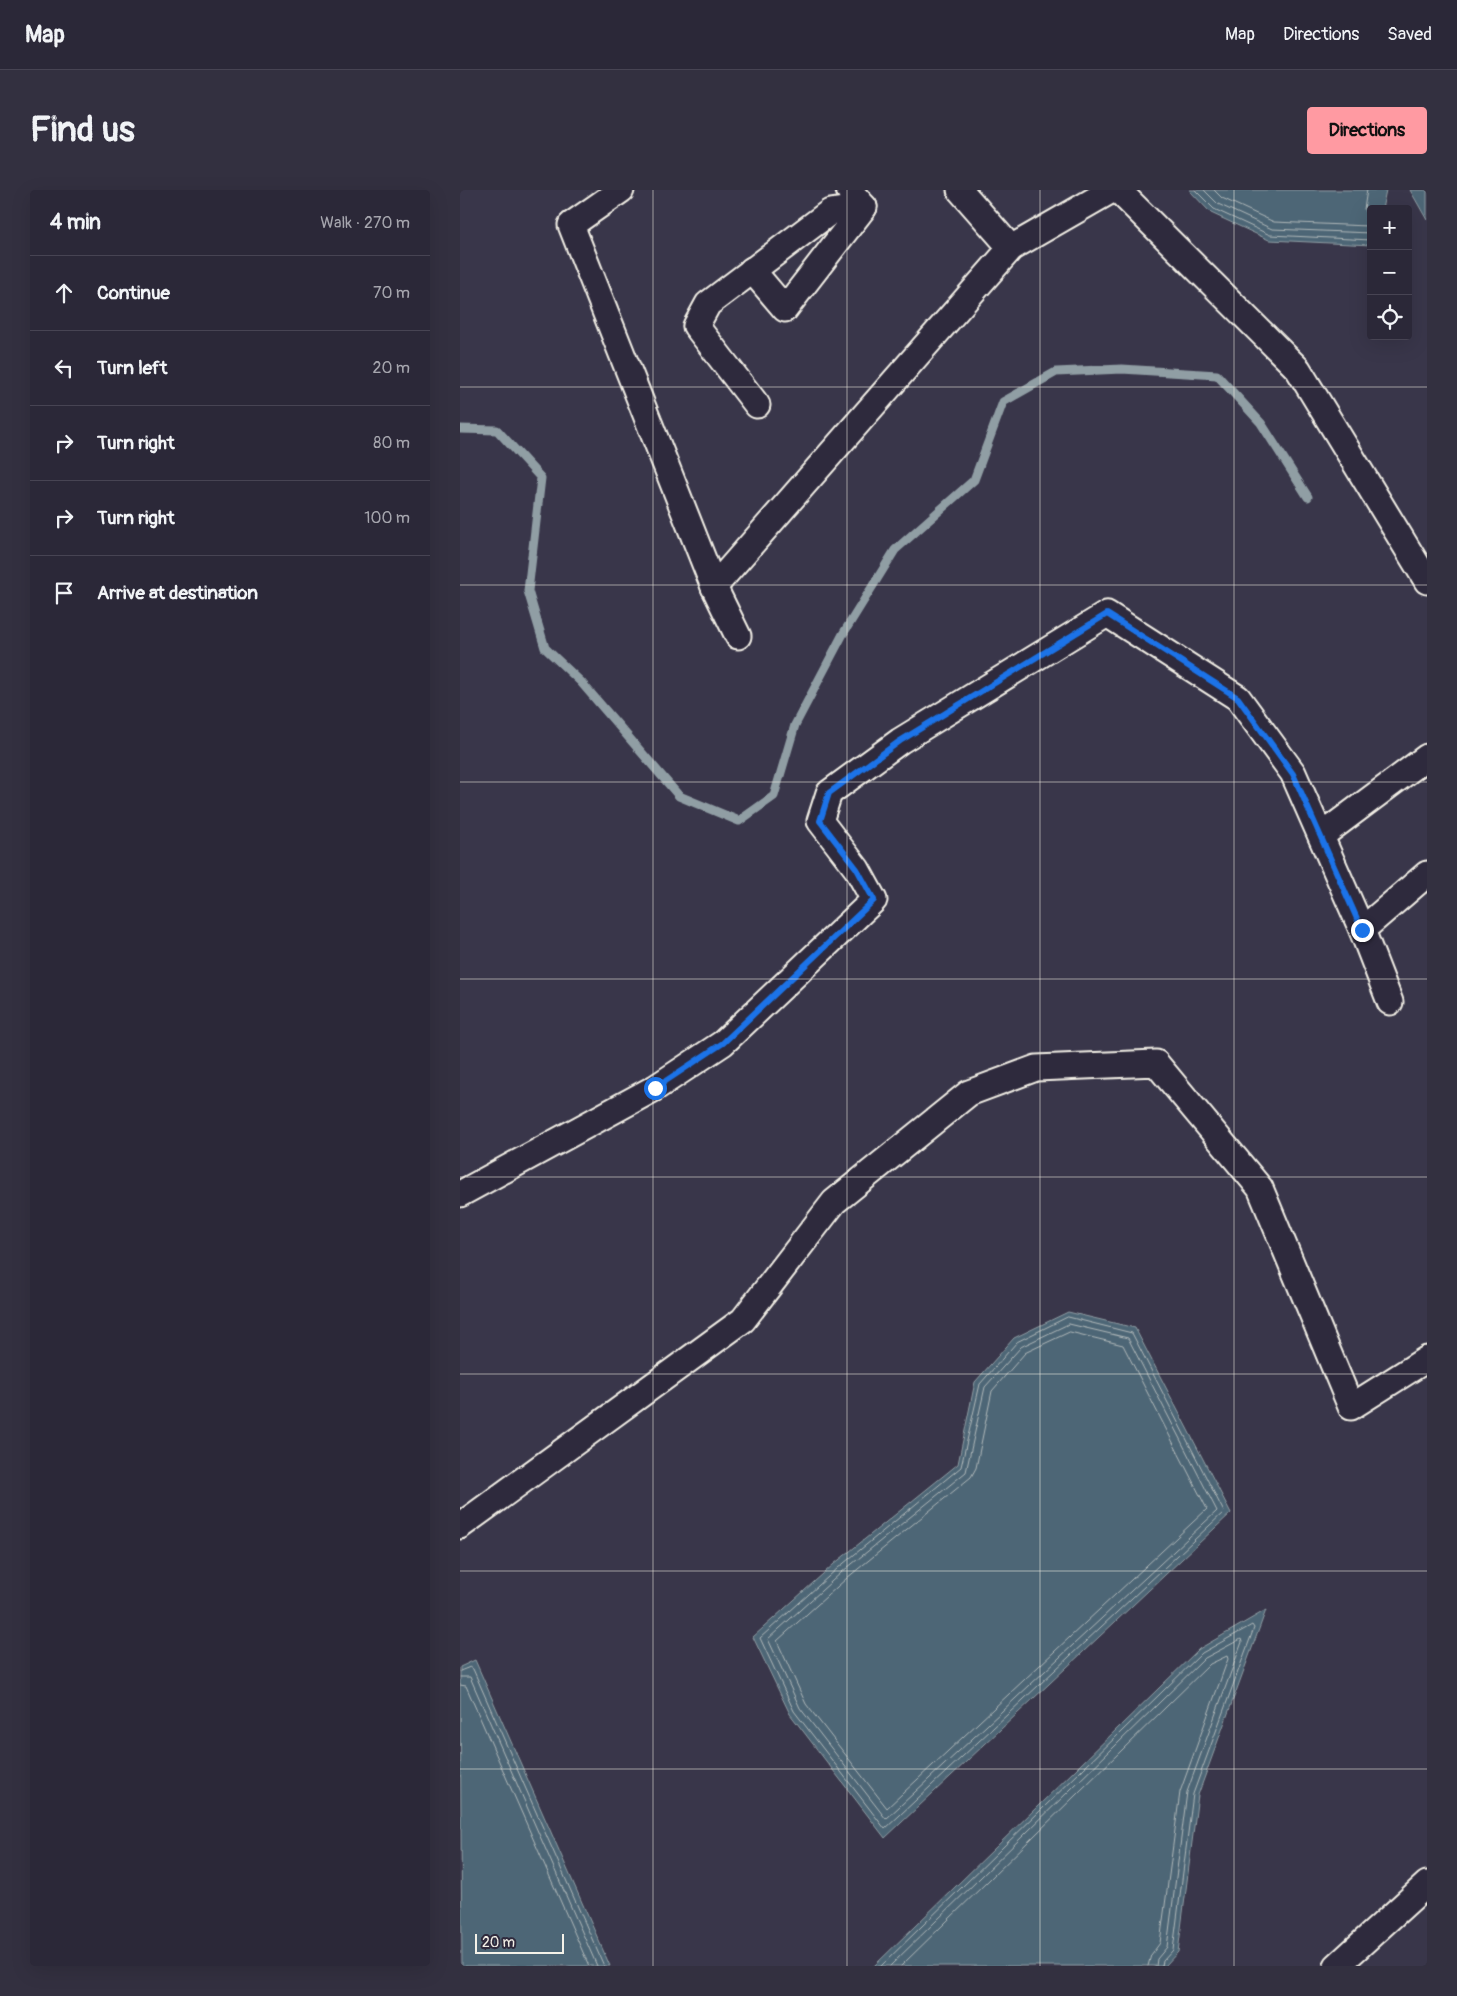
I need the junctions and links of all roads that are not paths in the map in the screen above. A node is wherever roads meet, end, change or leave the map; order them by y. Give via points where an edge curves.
1 (621, 190) edge
2 (960, 190) edge
3 (1112, 190) edge
4 (1118, 190) edge
5 (856, 198) edge
6 (1011, 248) junction
7 (752, 270) junction
8 (757, 405) dead end
9 (1427, 581) edge
10 (714, 587) junction
11 (738, 636) dead end
12 (1427, 757) edge
13 (1321, 836) junction
14 (1427, 874) edge
15 (1362, 930) junction
16 (1390, 1002) dead end
17 (460, 1194) edge
18 (1427, 1359) edge
19 (460, 1526) edge
20 (1427, 1884) edge
21 (1337, 1966) edge

1 - 10 street via 571,225
2 - 6 street
3 - 6 street
4 - 9 street via 1298,370
5 - 7 street via 830,212
5 - 7 street via 785,309
6 - 10 street
7 - 8 street via 708,304 696,326
10 - 11 street
12 - 13 street
13 - 15 street
13 - 17 street via 1293,774 1238,698 1107,614 900,741 829,793 820,821 857,869 874,900 723,1043 655,1088
14 - 15 street
15 - 16 street
18 - 19 street via 1351,1407 1260,1188 1156,1063 1036,1068 969,1093 834,1202 742,1320
20 - 21 street

